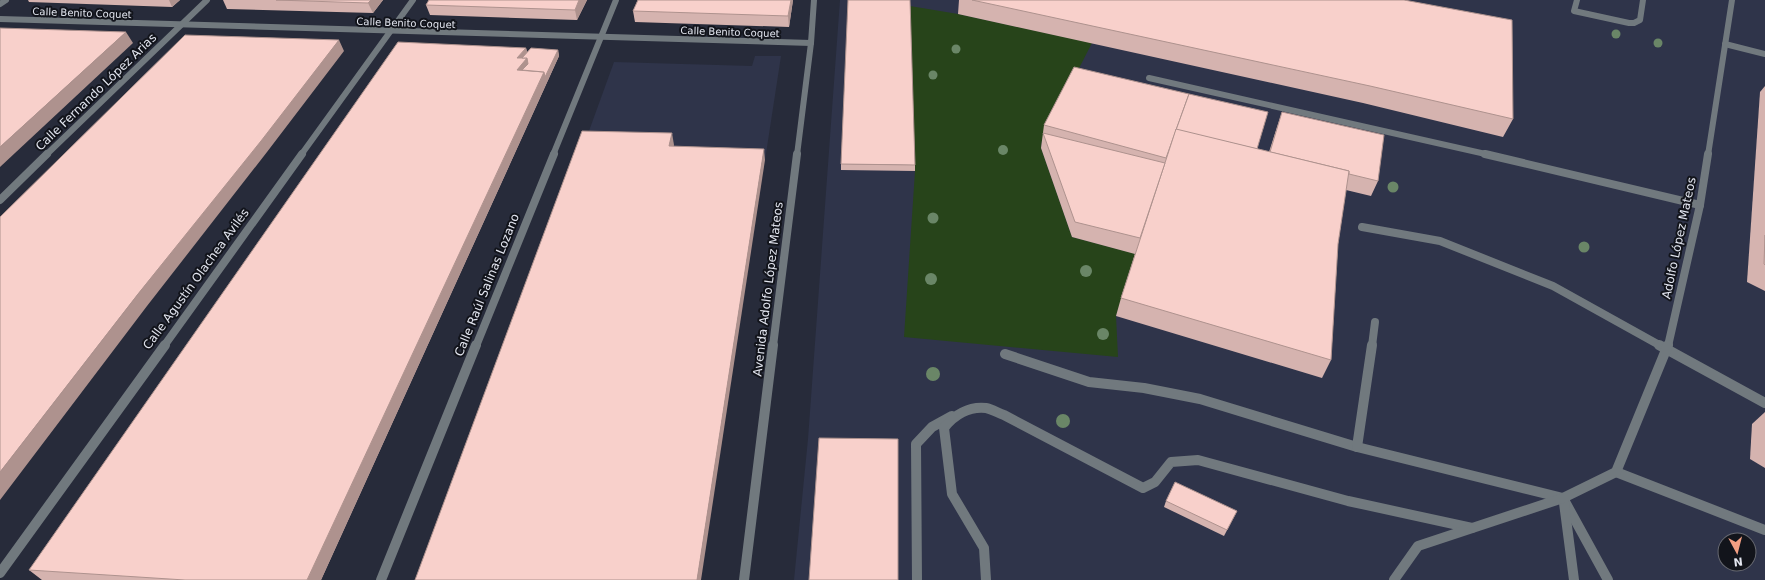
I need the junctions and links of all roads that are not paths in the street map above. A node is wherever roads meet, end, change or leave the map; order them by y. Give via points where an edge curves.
1 (6, 0) edge
2 (207, 0) edge
3 (413, 0) edge
4 (616, 0) edge
5 (814, 0) edge
6 (1577, 0) edge
7 (1643, 0) edge
8 (1732, 0) edge
9 (0, 4) edge
10 (0, 20) edge
11 (180, 26) junction
12 (389, 32) junction
13 (600, 37) junction
14 (811, 43) junction
15 (1725, 44) junction
16 (1765, 54) edge
17 (1149, 78) dead end
18 (0, 200) edge
19 (1700, 205) junction
20 (1362, 227) dead end
21 (1374, 322) dead end
22 (1667, 350) junction
23 (1005, 354) dead end
24 (1765, 404) edge
25 (957, 414) junction
26 (1357, 447) junction
27 (1616, 472) junction
28 (1563, 498) junction
29 (1472, 528) junction
30 (1765, 530) edge
31 (0, 573) edge
32 (381, 580) edge
33 (744, 580) edge
34 (917, 580) edge
35 (986, 580) edge
36 (1394, 580) edge
37 (1574, 580) edge
38 (1608, 580) edge

1 - 9 street
2 - 11 street, Calle Fernando López Arias
3 - 12 street, Calle Agustín Olachea Avilés
4 - 13 street, Calle Raúl Salinas Lozano
5 - 14 street, Avenida Adolfo López Mateos
6 - 7 street via 1574,11 1629,23 1640,20
8 - 15 street, Adolfo López Mateos
10 - 11 street, Calle Benito Coquet
11 - 12 street, Calle Benito Coquet
11 - 18 street, Calle Fernando López Arias
12 - 13 street, Calle Benito Coquet
12 - 31 street, Calle Agustín Olachea Avilés
13 - 14 street, Calle Benito Coquet
13 - 32 street, Calle Raúl Salinas Lozano
14 - 33 street, Avenida Adolfo López Mateos
15 - 16 street
15 - 19 street, Adolfo López Mateos
17 - 19 street
19 - 22 street, Adolfo López Mateos
20 - 22 street via 1440,241 1529,276 1552,286
21 - 26 street
22 - 24 street
22 - 27 street, Adolfo López Mateos
23 - 26 street via 1089,382 1144,388 1200,399
25 - 29 street via 971,409 986,408 1004,415 1143,488 1155,482 1171,462 1198,460 1348,501
25 - 34 street via 935,424 923,433 916,444
25 - 35 street via 944,428 952,494 984,548
26 - 28 street
27 - 28 street
27 - 30 street
28 - 29 street
28 - 37 street
28 - 38 street
29 - 36 street via 1418,546

